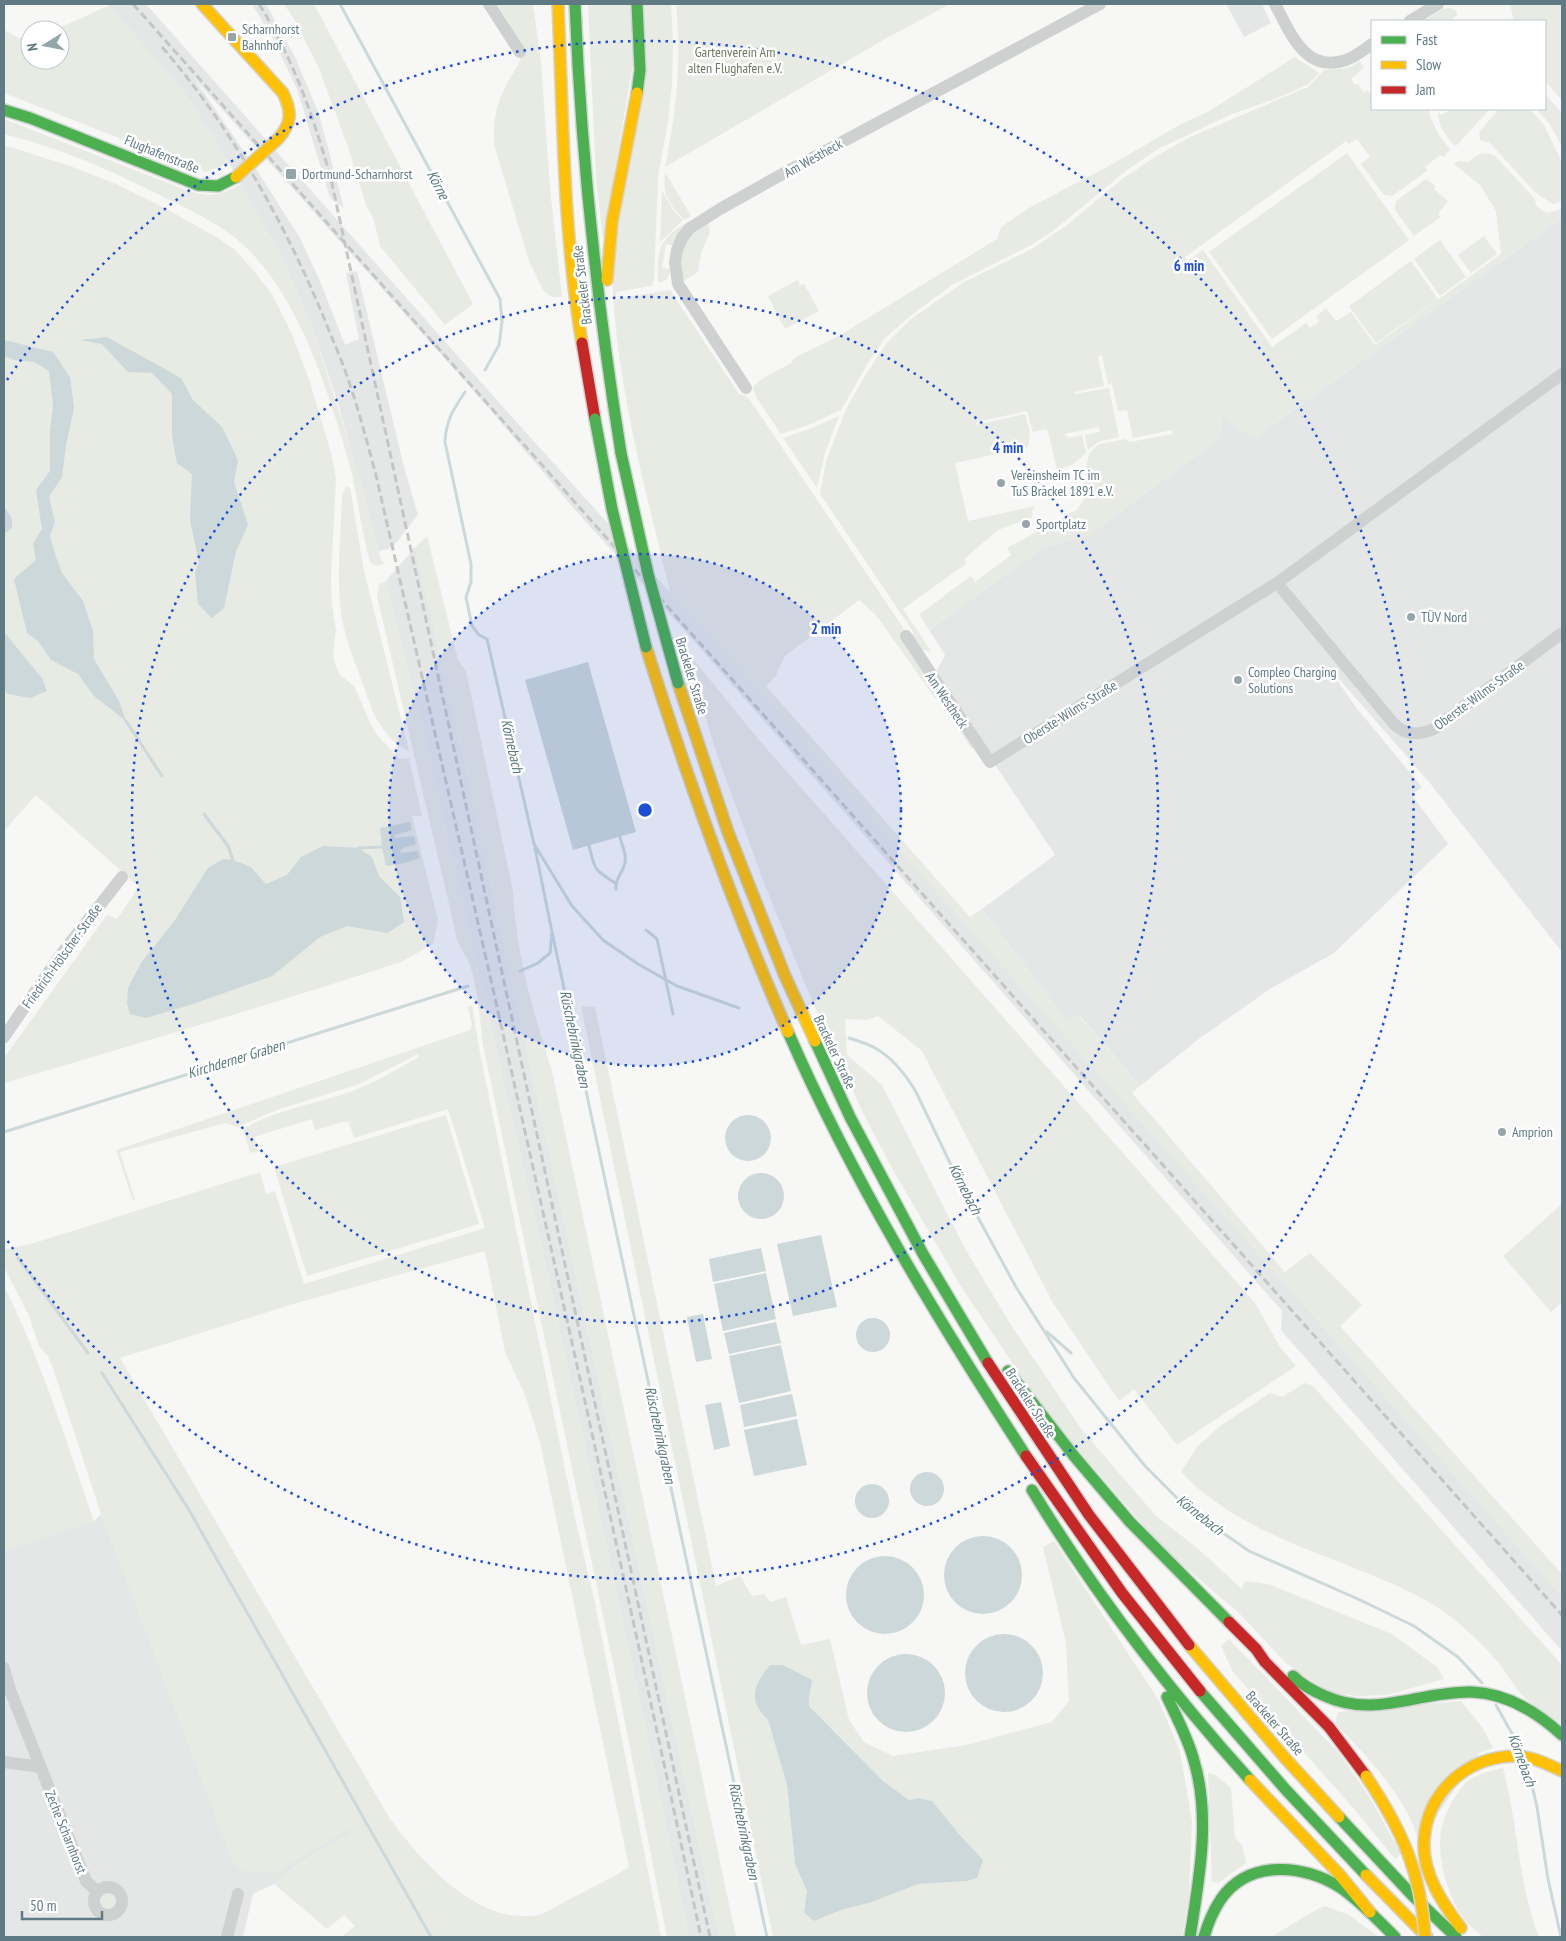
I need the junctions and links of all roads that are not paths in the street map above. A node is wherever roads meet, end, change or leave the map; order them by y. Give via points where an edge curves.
1 (202, 4) edge
2 (489, 4) edge
3 (558, 4) edge
4 (575, 4) edge
5 (637, 4) edge
6 (1100, 4) edge
7 (1275, 4) edge
8 (1438, 4) edge
9 (1412, 20) edge
10 (547, 39) dead end
11 (1371, 45) edge
12 (520, 52) dead end
13 (4, 110) edge
14 (564, 180) junction
15 (607, 367) junction
16 (1562, 374) edge
17 (746, 388) dead end
18 (1277, 583) junction
19 (1562, 633) edge
20 (906, 636) dead end
21 (990, 762) joint
22 (122, 877) dead end
23 (4, 1037) edge
24 (911, 1234) junction
25 (920, 1284) junction
26 (997, 1432) dead end
27 (1025, 1478) dead end
28 (1256, 1649) junction
29 (1146, 1654) junction
30 (4, 1668) edge
31 (7, 1688) edge
32 (1562, 1735) edge
33 (4, 1762) edge
34 (41, 1767) junction
35 (1562, 1771) edge
36 (98, 1892) dead end
37 (238, 1894) dead end
38 (1370, 1912) junction
39 (227, 1937) edge
40 (1190, 1937) edge
41 (1204, 1937) edge
42 (1395, 1937) edge
43 (1426, 1937) edge
44 (1456, 1937) edge
45 (1468, 1937) edge

1 - 13 main road, Flughafenstraße, bridge via 283,93 291,118 288,128 278,139 226,184 216,187 198,185
2 - 12 street
3 - 14 main road, Brackeler Straße
4 - 15 main road, Brackeler Straße via 584,158
5 - 15 main road via 640,70 607,263
6 - 17 street, Am Westheck via 778,177 690,228 676,250 678,284
7 - 11 street via 1299,46 1318,61 1328,63 1348,59
8 - 9 street
10 - 14 main road via 555,144
14 - 25 main road, Brackeler Straße, bridge via 581,337 612,510 646,647 690,784 754,956 825,1113 862,1185
15 - 24 main road, Brackeler Straße, bridge via 621,453 648,574 678,683 719,810 768,936 843,1103
16 - 18 street, Oberste-Wilms-Straße
18 - 19 street, Oberste-Wilms-Straße via 1394,724 1408,733 1417,734 1434,728
18 - 21 street, Oberste-Wilms-Straße
20 - 21 street, Am Westheck
22 - 23 street, Friedrich-Hölscher-Straße via 59,957
24 - 28 main road via 1004,1366 1074,1456 1130,1522
24 - 44 main road, Brackeler Straße via 960,1321 1039,1444 1170,1622 1252,1722 1337,1816
25 - 26 main road via 935,1327
25 - 43 main road, Brackeler Straße via 1019,1446 1156,1636 1279,1782
27 - 29 main road via 1080,1566
28 - 32 main road via 1271,1657 1299,1682 1338,1702 1368,1708 1472,1692 1506,1698 1538,1714
28 - 43 main road, bridge via 1329,1727 1394,1819 1409,1851 1421,1891
29 - 38 main road via 1236,1764 1351,1887
29 - 40 main road via 1181,1724 1201,1793 1203,1829
30 - 31 street, Zeche Scharnhorst
31 - 34 street, Zeche Scharnhorst
33 - 34 street
34 - 36 street, Zeche Scharnhorst via 86,1881
35 - 45 main road via 1527,1757 1499,1756 1460,1772 1433,1805 1426,1824 1426,1860 1436,1888
37 - 39 street
38 - 41 main road via 1346,1892 1317,1875 1292,1868 1271,1869 1250,1875 1222,1896 1208,1921
38 - 42 main road

